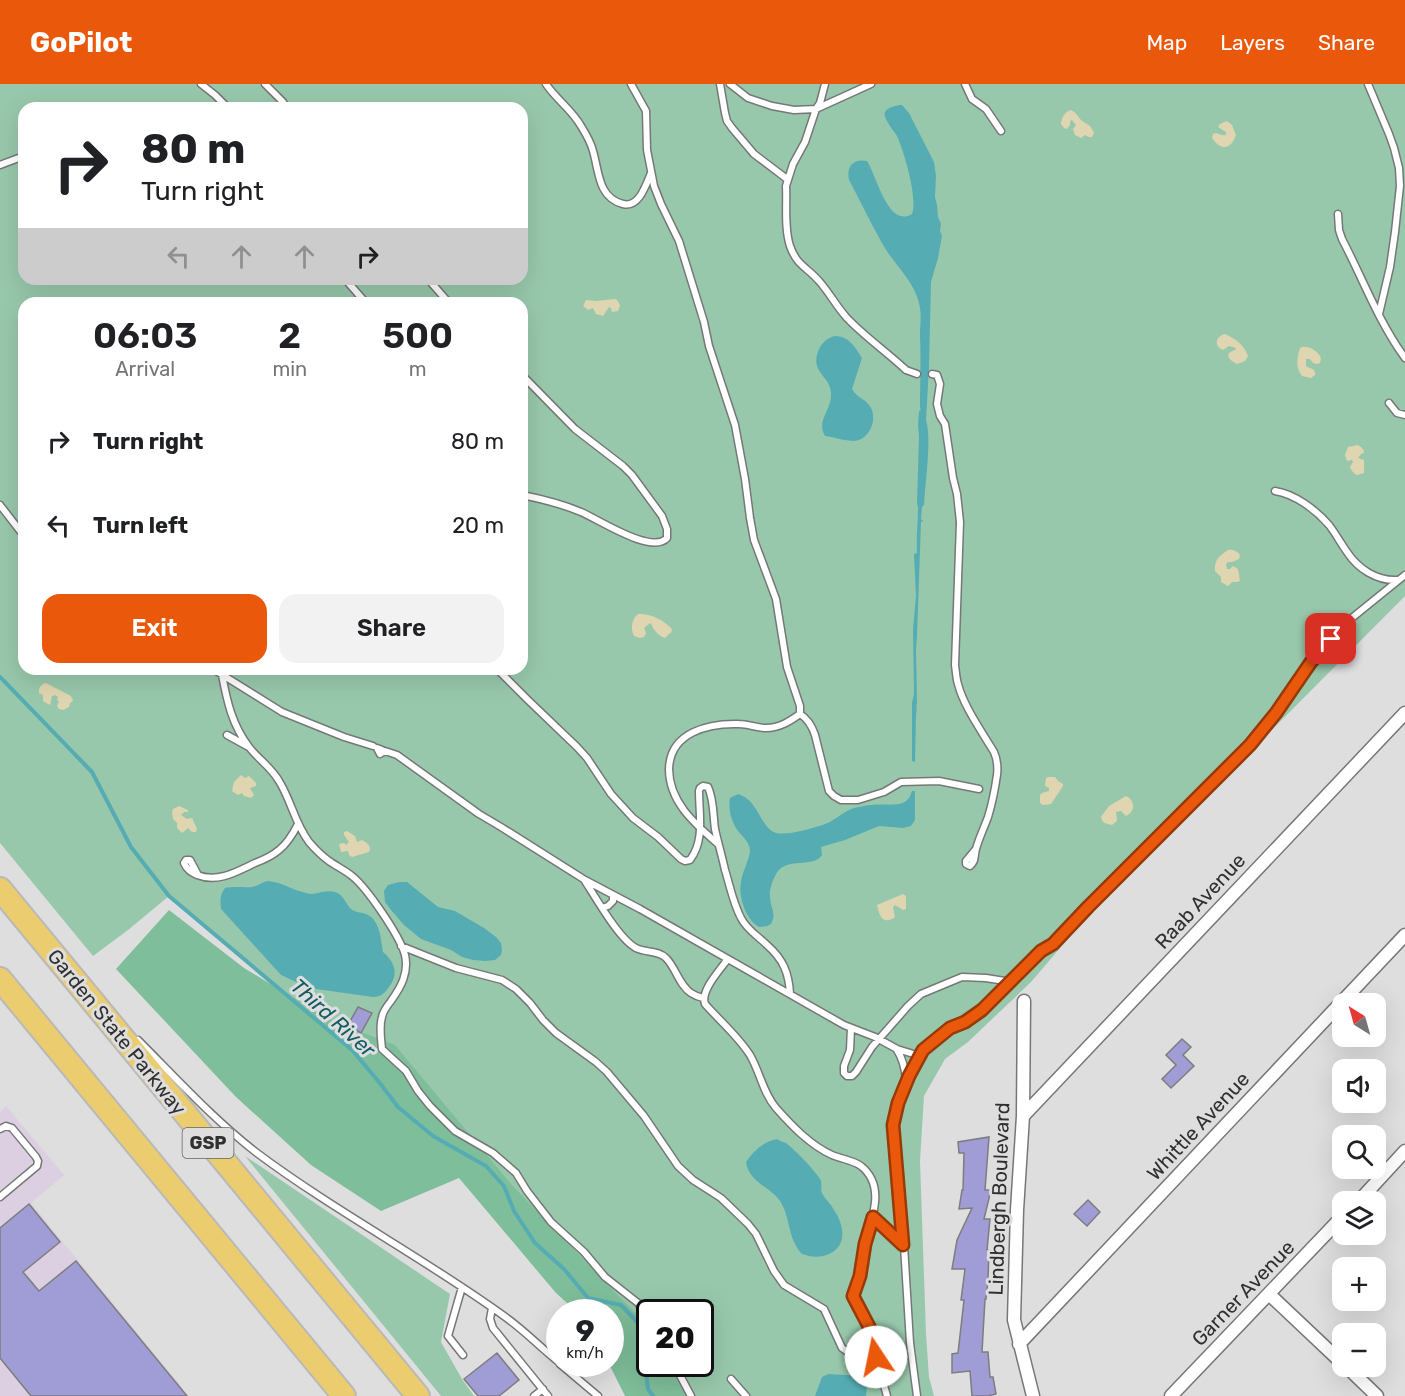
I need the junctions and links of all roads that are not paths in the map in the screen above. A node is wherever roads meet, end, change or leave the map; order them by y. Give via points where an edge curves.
1 (201, 84) edge
2 (265, 84) edge
3 (546, 84) edge
4 (631, 84) edge
5 (720, 84) edge
6 (730, 84) edge
7 (825, 84) edge
8 (871, 84) edge
9 (965, 84) edge
10 (1368, 84) edge
11 (222, 102) edge
12 (283, 102) edge
13 (816, 109) junction
14 (1000, 131) dead end
15 (18, 158) edge
16 (0, 165) edge
17 (651, 173) junction
18 (787, 179) junction
19 (1338, 214) dead end
20 (350, 285) edge
21 (433, 285) edge
22 (361, 297) edge
23 (444, 297) edge
24 (1379, 314) junction
25 (1405, 358) edge
26 (917, 374) dead end
27 (932, 374) dead end
28 (528, 381) edge
29 (1389, 403) dead end
30 (1405, 415) edge
31 (1275, 491) dead end
32 (528, 496) edge
33 (0, 504) edge
34 (18, 529) edge
35 (1405, 575) edge
36 (1398, 580) junction
37 (222, 675) joint
38 (504, 675) edge
39 (1405, 713) edge
40 (800, 714) junction
41 (227, 735) dead end
42 (373, 746) dead end
43 (249, 747) junction
44 (382, 750) dead end
45 (979, 789) dead end
46 (298, 825) junction
47 (700, 828) junction
48 (305, 836) junction
49 (289, 842) junction
50 (719, 845) junction
51 (976, 849) dead end
52 (198, 875) dead end
53 (585, 880) junction
54 (0, 890) edge
55 (613, 895) junction
56 (602, 908) junction
57 (1405, 935) edge
58 (401, 946) junction
59 (727, 960) junction
60 (59, 961) junction
61 (0, 979) edge
62 (1011, 982) junction
63 (790, 994) junction
64 (703, 998) junction
65 (1024, 1001) dead end
66 (117, 1019) dead end
67 (851, 1028) junction
68 (134, 1036) dead end
69 (879, 1039) junction
70 (897, 1049) junction
71 (920, 1056) junction
72 (906, 1083) junction
73 (1023, 1116) junction
74 (0, 1129) edge
75 (1405, 1151) edge
76 (1368, 1191) edge
77 (0, 1197) edge
78 (873, 1217) junction
79 (1332, 1228) edge
80 (903, 1245) junction
81 (237, 1266) junction
82 (462, 1287) junction
83 (1270, 1294) junction
84 (636, 1301) edge
85 (492, 1308) junction
86 (1019, 1344) junction
87 (546, 1351) edge
88 (1332, 1353) edge
89 (463, 1354) dead end
90 (877, 1362) junction
91 (576, 1377) edge
92 (681, 1377) edge
93 (1357, 1377) edge
94 (731, 1379) dead end
95 (543, 1389) junction
96 (335, 1396) edge
97 (344, 1396) edge
98 (418, 1396) edge
99 (534, 1396) edge
100 (548, 1396) edge
101 (598, 1396) edge
102 (691, 1396) edge
103 (746, 1396) edge
104 (887, 1396) edge
105 (917, 1396) edge
106 (1033, 1396) edge
107 (1171, 1396) edge
108 (1377, 1396) edge

1 - 11 lane
2 - 12 lane
3 - 17 lane via 581,126 593,149 600,183 607,195 625,205 632,204 646,187
4 - 17 lane via 646,111
5 - 18 lane via 727,121 754,154
6 - 13 lane via 748,98 772,106
7 - 13 lane
8 - 13 lane
9 - 14 lane via 972,99 986,109
10 - 24 lane via 1389,134 1400,186 1390,267
13 - 18 lane
15 - 16 lane
17 - 40 lane via 680,241 735,425 752,529 776,599 787,667
18 - 26 lane via 787,232 793,254 819,280 849,320 906,370
19 - 24 lane via 1342,239
20 - 22 lane
21 - 23 lane
24 - 25 lane
27 - 51 lane via 940,381 937,404 945,424 959,508 958,686 994,752 998,767
28 - 32 lane via 575,429 632,475 662,516 667,538 656,543 635,538 580,512
29 - 30 lane via 1397,413
31 - 36 lane via 1297,499 1322,519 1361,567 1381,579
33 - 34 lane
35 - 36 lane
36 - 62 lane via 1342,626 1250,745
37 - 42 lane via 282,712
37 - 43 lane via 229,710
38 - 47 lane via 587,758 633,818 681,859 690,860 694,855
39 - 73 street, Raab Avenue
40 - 45 lane via 813,727 829,791 841,800 858,800 901,782 939,781
40 - 47 lane via 780,726 766,728 739,724 706,726 678,744 669,766 673,789 683,811
41 - 43 lane
43 - 46 lane via 280,782
44 - 53 lane via 377,748 380,754 386,751 397,755 479,814
46 - 48 lane
46 - 49 lane
47 - 50 lane
47 - 50 lane via 699,791 705,786 710,791
48 - 49 lane
48 - 58 lane via 327,860 358,881
49 - 52 lane via 230,875
50 - 63 lane via 736,909 749,930 783,964
53 - 55 lane
53 - 56 lane
54 - 60 highway, Garden State Parkway / GSP
55 - 56 lane via 613,901
55 - 59 lane
56 - 64 lane via 627,940 636,948 665,957 684,987
57 - 86 street, Whittle Avenue
58 - 84 lane via 406,970 382,1017 382,1049 406,1071 430,1106 455,1131 493,1153 516,1173 551,1222
58 - 90 lane via 456,968 502,980 516,989 556,1033 606,1072 644,1116 678,1166 748,1224 784,1285 824,1309 842,1348
59 - 63 lane
59 - 64 lane
60 - 66 lane
60 - 98 highway, Garden State Parkway / GSP
61 - 81 highway, GSP
62 - 69 lane via 971,976 947,982 921,994
62 - 71 lane via 982,1010 950,1028
63 - 67 lane
64 - 78 lane via 738,1039 755,1065 770,1101 783,1115 830,1155 863,1167 875,1192
65 - 73 street, Lindbergh Boulevard
67 - 69 lane
67 - 69 lane via 843,1073 847,1076 852,1076
68 - 82 lane via 255,1151 298,1183
69 - 70 lane
70 - 71 lane
70 - 72 lane
71 - 72 lane
72 - 80 lane via 893,1125
73 - 86 street, Lindbergh Boulevard via 1014,1289
74 - 77 lane via 12,1128 38,1161
75 - 76 street
78 - 80 lane
78 - 90 lane via 853,1296 876,1340
79 - 83 street, Garner Avenue
80 - 105 lane
81 - 96 lane
81 - 97 highway, GSP
82 - 85 lane
82 - 89 lane via 448,1336
83 - 88 street
83 - 107 street, Garner Avenue
85 - 87 lane
85 - 95 lane via 493,1328
86 - 106 street, Lindbergh Boulevard
90 - 104 lane
91 - 101 lane
92 - 102 lane
93 - 108 street
94 - 103 lane
95 - 99 lane
95 - 100 lane

